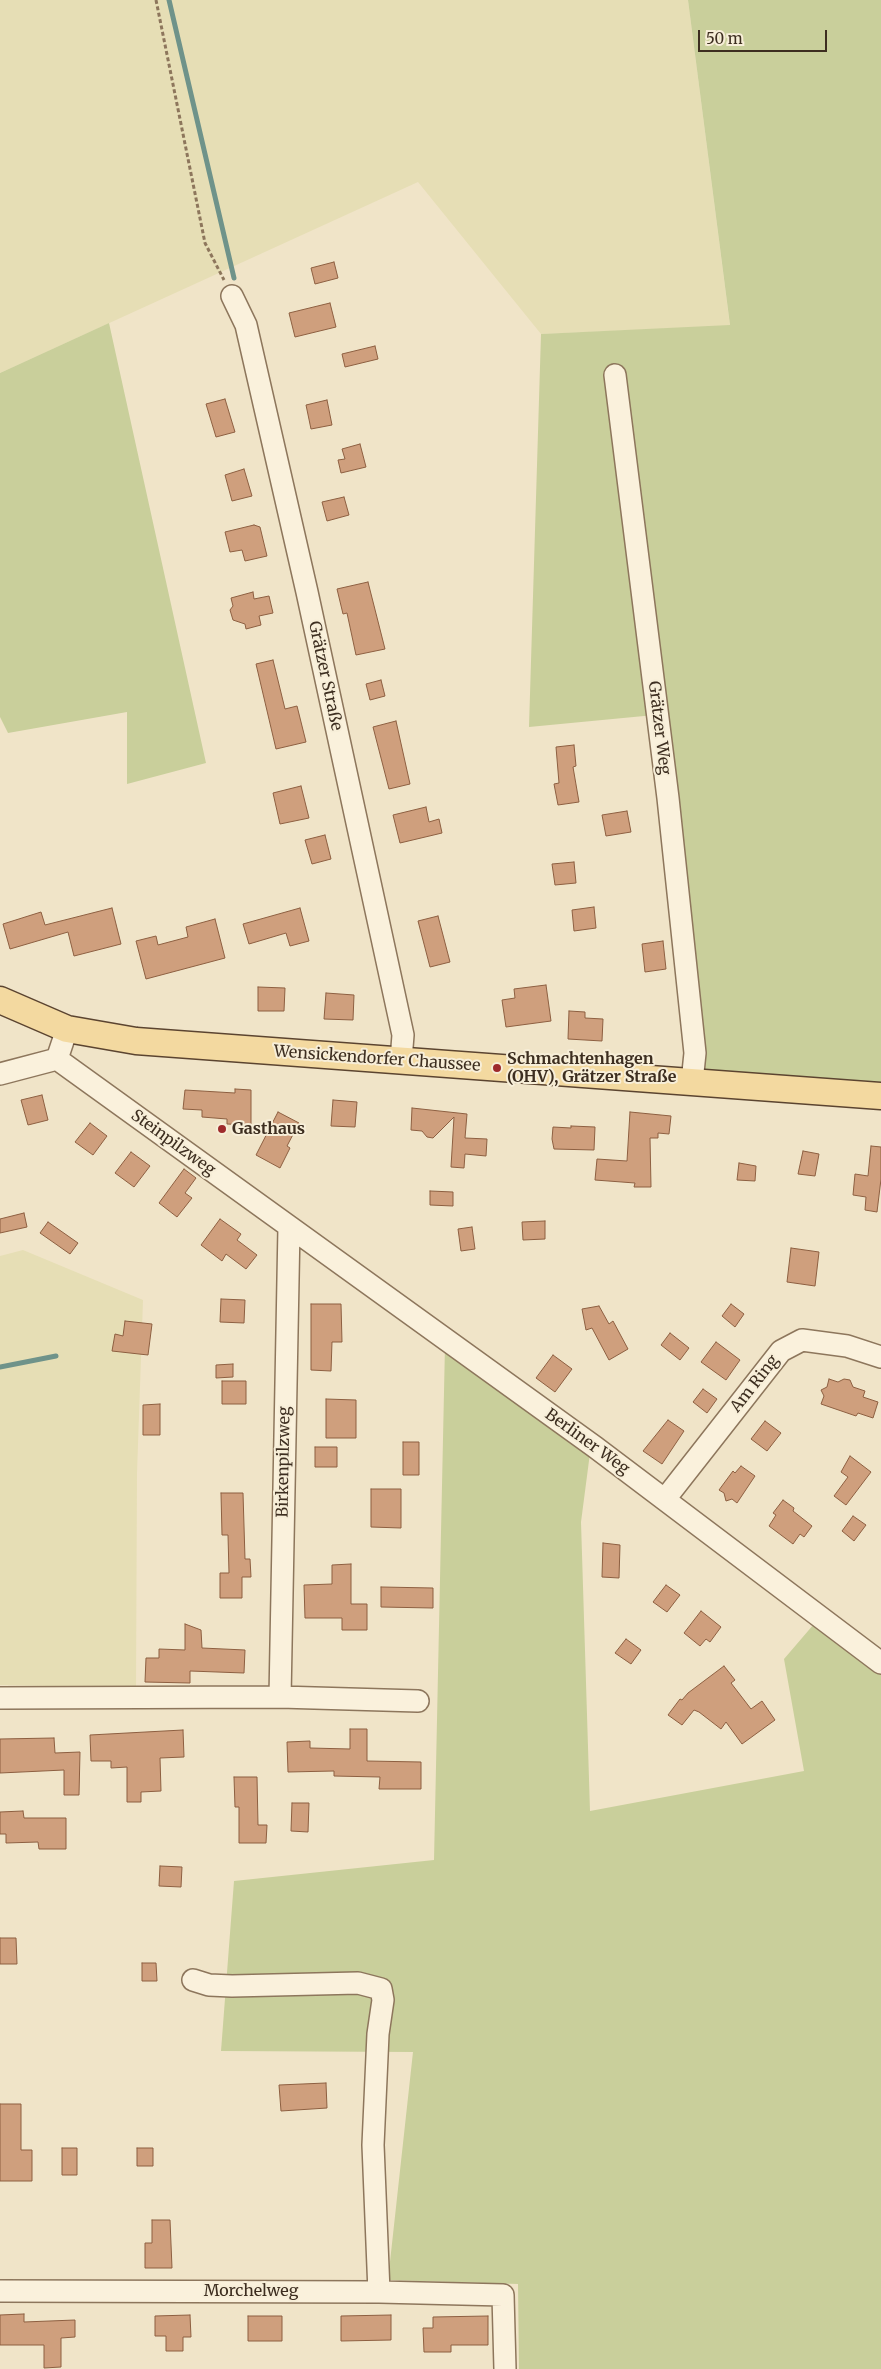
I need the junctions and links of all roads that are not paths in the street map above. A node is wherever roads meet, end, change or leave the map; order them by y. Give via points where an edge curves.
1 (232, 296) road end
2 (615, 375) dead end
3 (0, 1000) edge
4 (67, 1029) junction
5 (57, 1059) junction
6 (401, 1060) junction
7 (0, 1074) edge
8 (692, 1082) junction
9 (881, 1096) edge
10 (289, 1227) junction
11 (881, 1357) edge
12 (665, 1499) junction
13 (881, 1663) edge
14 (280, 1697) junction
15 (0, 1698) edge
16 (418, 1701) dead end
17 (193, 1980) dead end
18 (0, 2291) edge
19 (379, 2292) junction
20 (504, 2369) edge

1 - 6 street, Grätzer Straße via 246,325 307,592 403,1035
2 - 8 street, Grätzer Weg via 669,808 695,1053
3 - 4 main road, Wensickendorfer Chaussee
4 - 5 street
4 - 6 main road, Wensickendorfer Chaussee via 136,1041
5 - 7 street
5 - 10 street, Steinpilzweg
6 - 8 main road, Wensickendorfer Chaussee
8 - 9 main road, Wensickendorfer Chaussee
10 - 12 street, Berliner Weg
10 - 14 street, Birkenpilzweg
11 - 12 street, Am Ring via 847,1346 802,1340 781,1351
12 - 13 street, Berliner Weg
14 - 15 street
14 - 16 street
17 - 19 street via 209,1985 232,1986 358,1983 381,1989 383,2000 378,2034 373,2145
18 - 19 street, Morchelweg
19 - 20 street, Morchelweg via 503,2295

